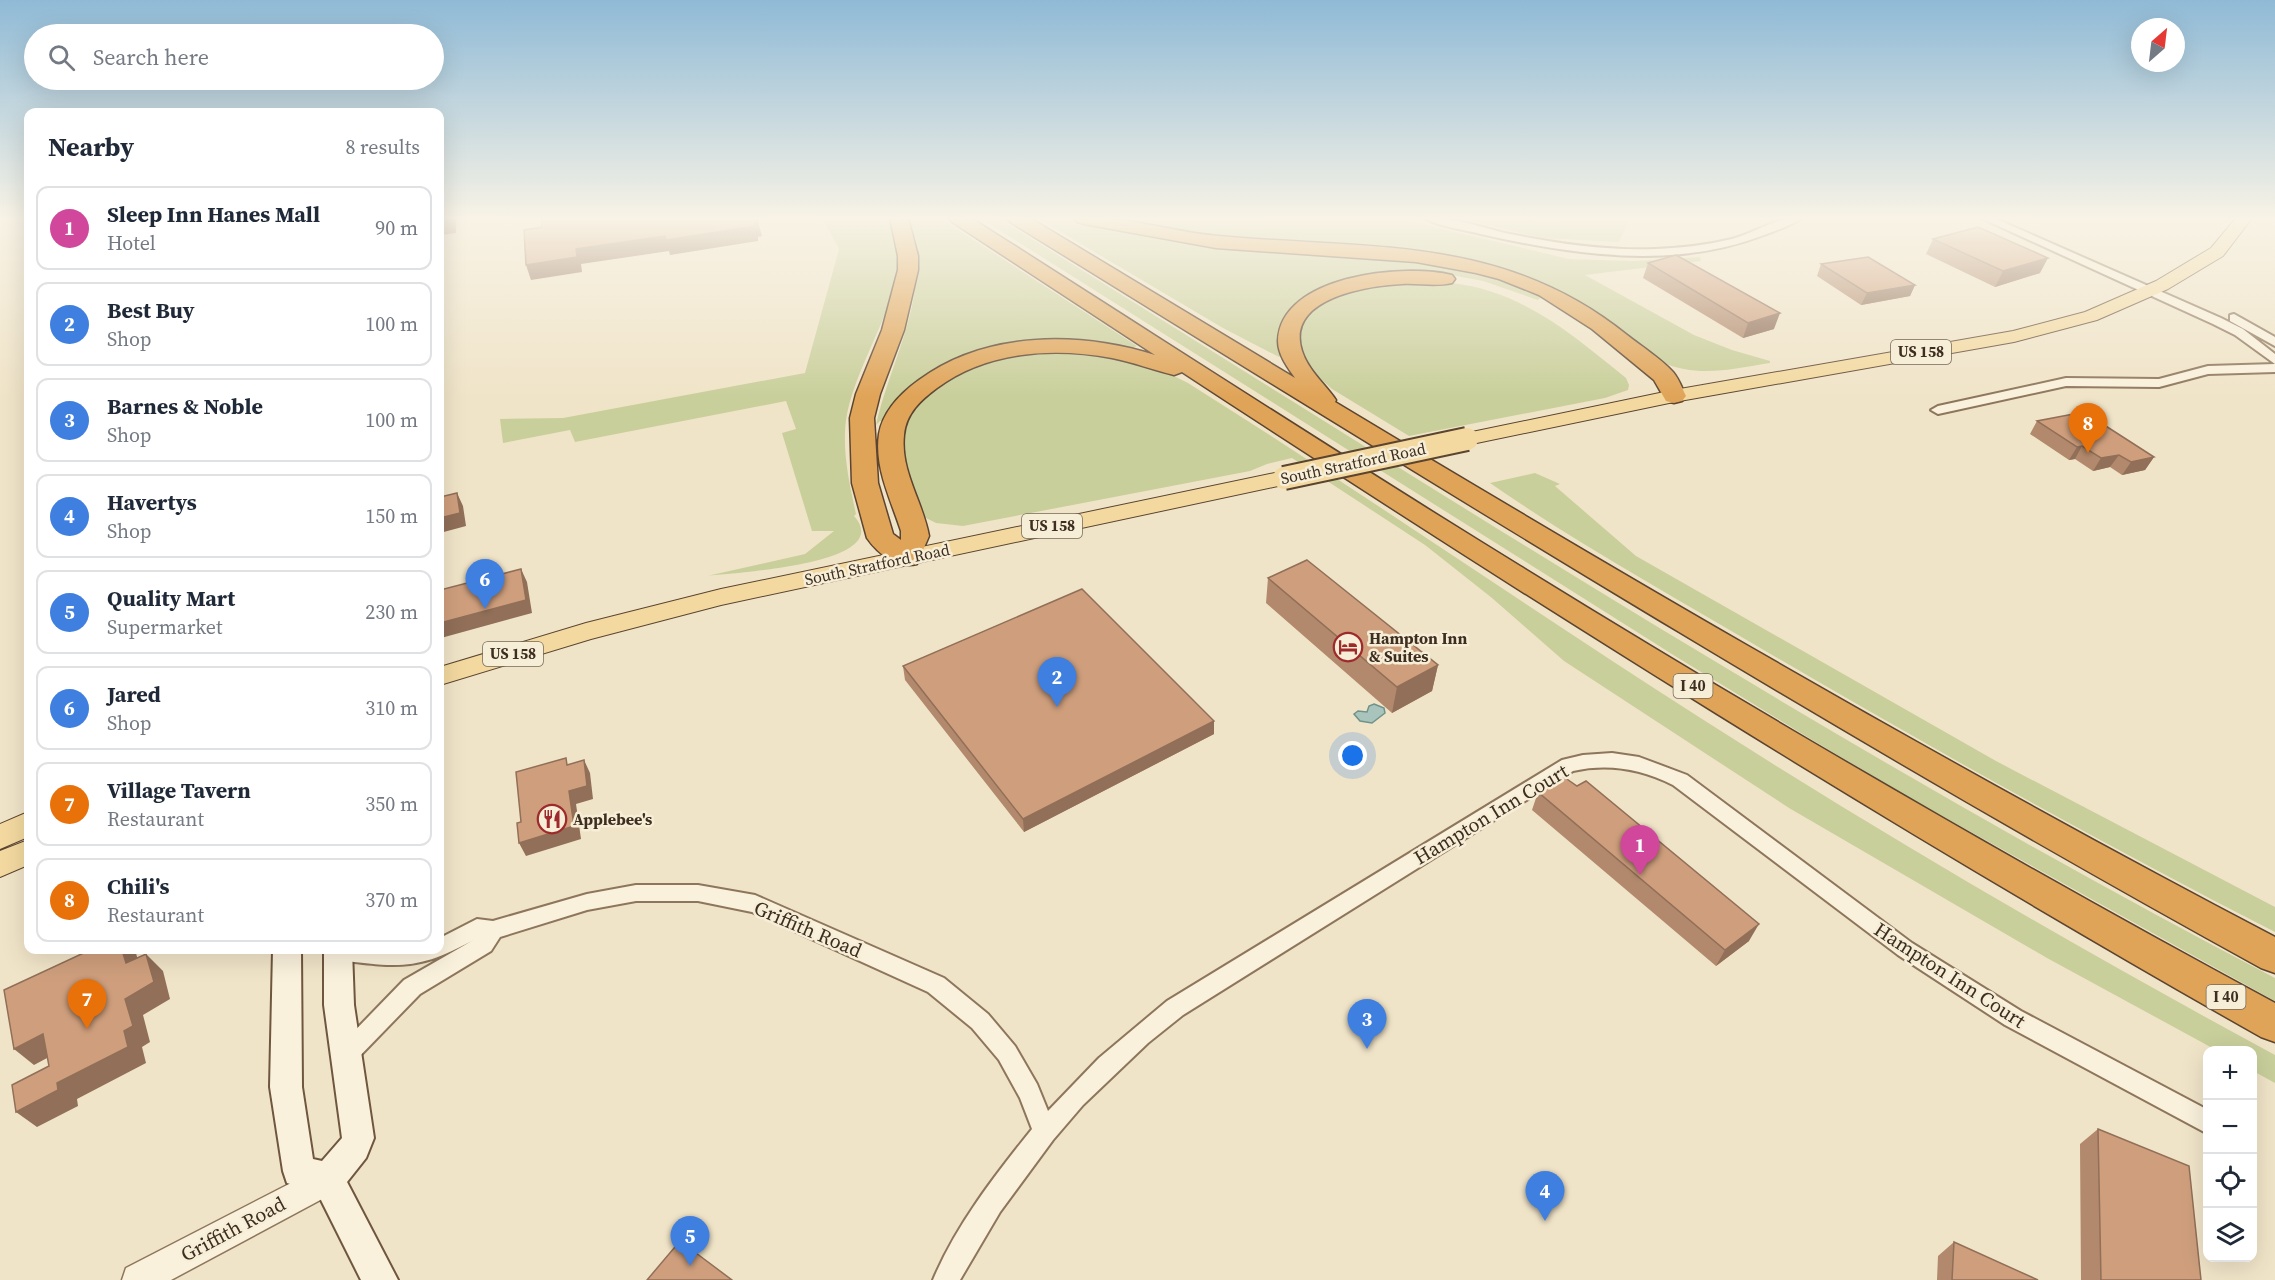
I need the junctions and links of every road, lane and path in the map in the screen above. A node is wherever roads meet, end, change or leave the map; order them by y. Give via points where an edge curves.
1 (906, 278) edge
2 (1052, 278) edge
3 (1115, 278) edge
4 (1391, 278) edge
5 (1410, 278) edge
6 (1515, 278) edge
7 (2131, 278) edge
8 (2134, 278) edge
9 (2173, 278) edge
10 (2156, 288) junction
11 (2275, 342) edge
12 (2275, 360) edge
13 (2275, 368) edge
14 (1219, 385) junction
15 (1674, 396) junction
16 (1331, 410) junction
17 (1938, 410) dead end
18 (907, 558) junction
19 (444, 675) edge
20 (24, 826) edge
21 (0, 837) edge
22 (24, 854) edge
23 (0, 865) edge
24 (493, 930) junction
25 (444, 946) edge
26 (287, 954) edge
27 (338, 954) edge
28 (368, 954) edge
29 (424, 954) edge
30 (2275, 956) edge
31 (2275, 1024) edge
32 (345, 1056) junction
33 (2203, 1120) edge
34 (1045, 1132) junction
35 (328, 1179) junction
36 (138, 1280) edge
37 (380, 1280) edge
38 (946, 1280) edge

1 - 18 highway via 893,330 868,394 862,439 865,483 881,538
2 - 14 highway, I 40
3 - 16 highway
4 - 16 highway via 1363,281 1327,293 1309,303 1292,325 1292,353
5 - 15 highway via 1452,280 1518,297 1564,323 1637,381
6 - 15 highway via 1546,291 1600,324 1664,376
7 - 10 street
8 - 10 street
9 - 10 main road, South Stratford Road / US 158
10 - 11 street via 2232,317
10 - 12 street via 2239,332
10 - 15 main road, South Stratford Road / US 158 via 2091,316 2014,336
13 - 17 street via 2208,370 2159,383 2066,382
14 - 18 highway via 1119,351 1082,346 1009,350 938,375 906,402 891,436 892,465 915,536
14 - 31 highway, I 40 via 1767,731
15 - 18 main road, South Stratford Road / US 158, bridge
16 - 30 highway via 1786,686 2147,889
18 - 19 main road, South Stratford Road / US 158 via 721,597 570,636
20 - 21 main road
22 - 23 main road
24 - 25 street, Griffith Road via 477,928
24 - 32 street via 484,945 412,987
24 - 34 street, Griffith Road via 587,902 636,893 698,893 755,904 936,985 980,1021 1006,1053 1029,1092
26 - 35 main road via 286,1087 299,1171
27 - 32 main road
28 - 29 street, Griffith Road via 398,958
32 - 35 main road via 358,1138
33 - 34 street, Hampton Inn Court via 2013,1018 1905,949 1680,780 1659,769 1603,759 1568,765 1175,1008 1126,1047
34 - 38 street, Hampton Inn Court via 990,1205
35 - 36 street, Griffith Road
35 - 37 main road

